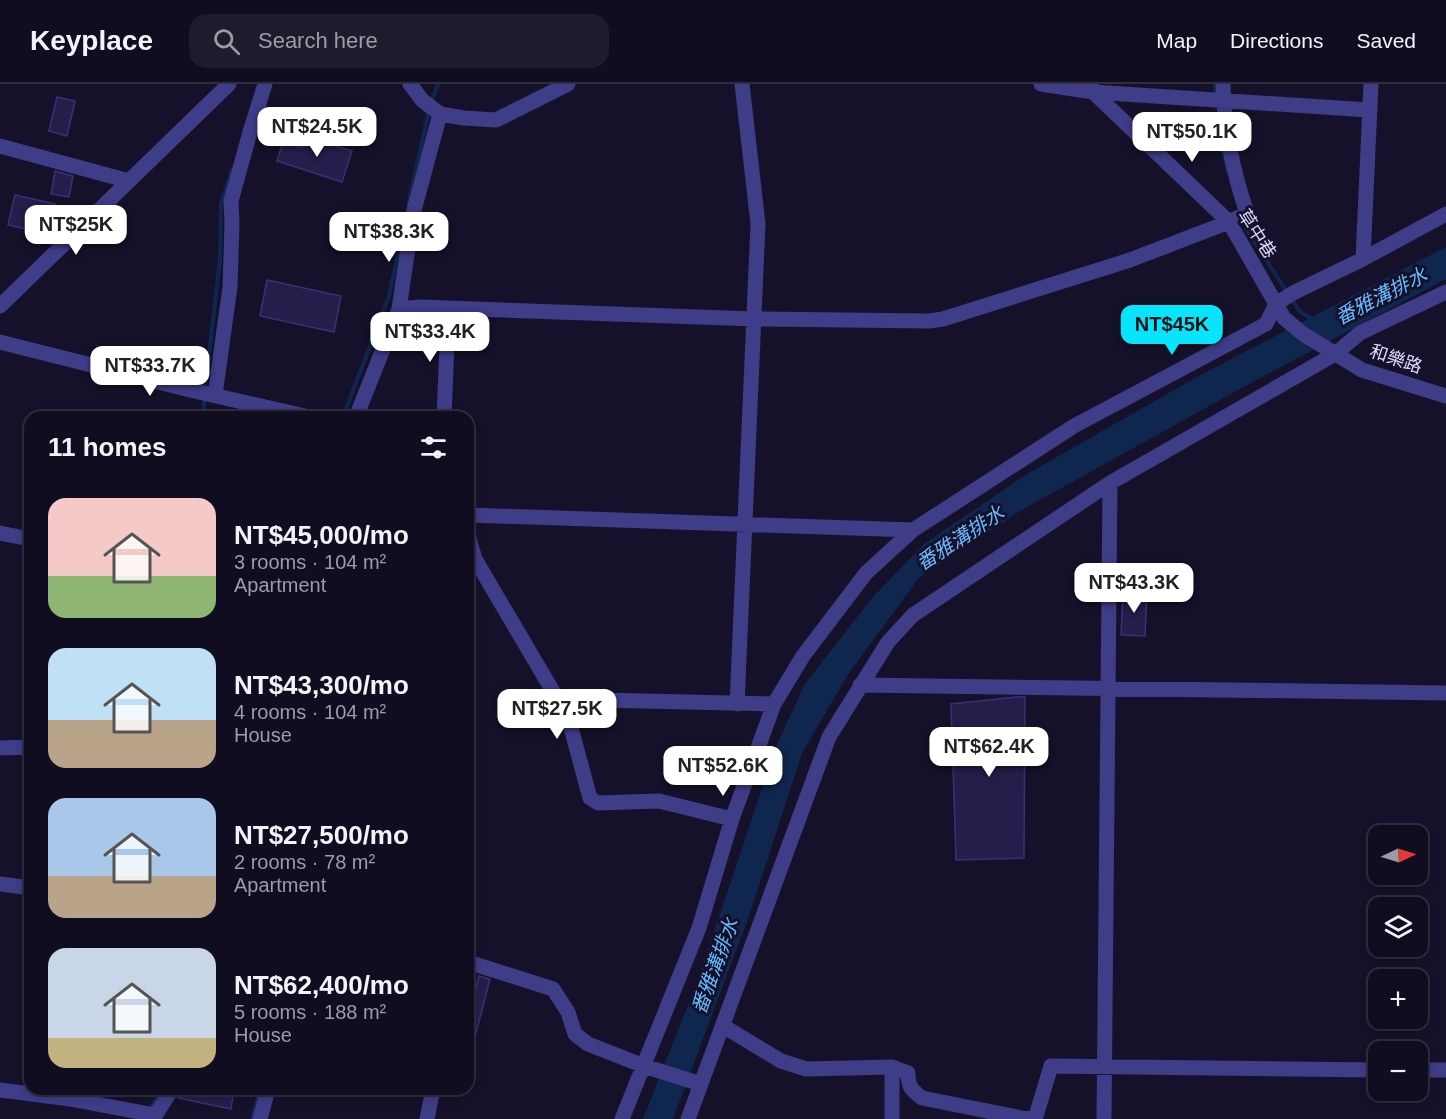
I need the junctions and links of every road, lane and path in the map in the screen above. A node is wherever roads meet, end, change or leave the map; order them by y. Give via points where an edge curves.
1 (229, 84) edge
2 (265, 84) edge
3 (410, 84) edge
4 (568, 84) edge
5 (742, 84) edge
6 (1041, 84) edge
7 (1371, 84) edge
8 (1093, 88) edge
9 (1223, 92) edge
10 (1369, 110) junction
11 (437, 112) junction
12 (0, 146) edge
13 (129, 182) junction
14 (1446, 214) edge
15 (1230, 222) junction
16 (1363, 259) junction
17 (1446, 292) edge
18 (1276, 303) junction
19 (0, 306) edge
20 (446, 308) junction
21 (399, 309) junction
22 (1284, 318) joint
23 (755, 320) junction
24 (0, 342) edge
25 (1335, 354) junction
26 (215, 394) junction
27 (1446, 396) edge
28 (284, 411) edge
29 (358, 411) edge
30 (444, 411) edge
31 (1110, 483) junction
32 (474, 514) edge
33 (746, 524) junction
34 (913, 530) junction
35 (0, 533) edge
36 (24, 538) edge
37 (474, 556) edge
38 (860, 685) junction
39 (1107, 688) junction
40 (1446, 693) edge
41 (556, 699) junction
42 (737, 704) junction
43 (774, 704) junction
44 (24, 747) edge
45 (0, 748) edge
46 (732, 819) junction
47 (0, 884) edge
48 (24, 887) edge
49 (474, 964) edge
50 (723, 1026) junction
51 (644, 1066) junction
52 (892, 1067) junction
53 (1105, 1067) junction
54 (1368, 1070) edge
55 (1428, 1070) edge
56 (1446, 1070) edge
57 (701, 1084) junction
58 (0, 1090) edge
59 (24, 1093) edge
60 (39, 1095) edge
61 (168, 1095) edge
62 (266, 1095) edge
63 (432, 1095) edge
64 (154, 1117) edge
65 (260, 1119) edge
66 (427, 1119) edge
67 (622, 1119) edge
68 (688, 1119) edge
69 (892, 1119) edge
70 (1104, 1119) edge

1 - 13 street
2 - 26 street via 231,201 230,287
3 - 11 street
4 - 11 street via 496,120
5 - 23 street via 758,224
6 - 8 street
7 - 10 street
8 - 9 street
8 - 15 street, 草中巷
9 - 10 street
9 - 15 street via 1238,188 1247,213
10 - 16 street
11 - 21 street via 413,214
12 - 13 street
13 - 19 street
14 - 16 street
15 - 18 street, 草中巷
15 - 23 street via 1130,260 943,319
16 - 18 street
17 - 25 street via 1360,333
18 - 22 street, 草中巷
18 - 34 street via 1266,324 1074,426
20 - 21 street
20 - 23 street
20 - 30 street
21 - 29 street
22 - 25 street, 和樂路
23 - 33 street
24 - 26 street
25 - 27 street, 和樂路 via 1362,370
25 - 31 street
26 - 28 street
31 - 38 street via 913,615 888,642
31 - 39 street
32 - 33 street
33 - 34 street
33 - 42 street
34 - 43 street via 866,573 840,604
35 - 36 street
37 - 41 street
38 - 39 street
38 - 50 street via 829,737 810,783
39 - 40 street
39 - 53 street
41 - 42 street
41 - 46 street via 568,717 590,798 598,803 659,801
42 - 43 street
43 - 46 street
44 - 45 street
46 - 51 street via 699,928
47 - 48 street
49 - 51 street via 553,989 568,1012 575,1034 588,1044
50 - 52 street via 792,1066
50 - 57 street
51 - 57 street
51 - 67 street
52 - 53 street via 908,1073 911,1091 922,1098 1028,1119 1036,1116 1051,1066
52 - 69 street
53 - 54 street
53 - 70 street
55 - 56 street
57 - 68 street
58 - 59 street
60 - 64 street
61 - 64 street
62 - 65 street
63 - 66 street

